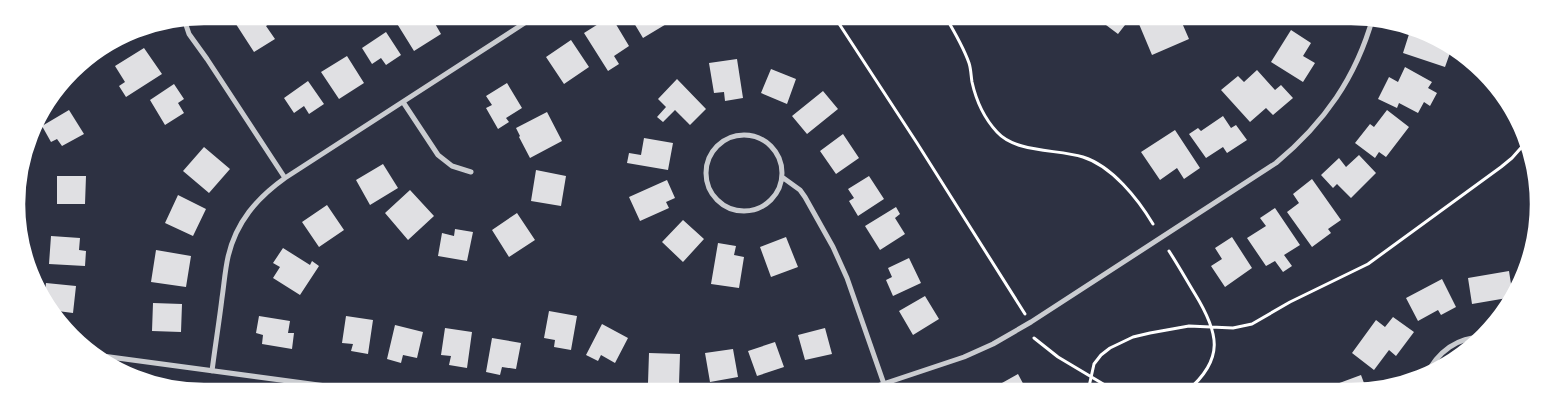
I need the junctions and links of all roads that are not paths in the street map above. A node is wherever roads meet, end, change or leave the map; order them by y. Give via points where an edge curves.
1 (525, 24) edge
2 (186, 25) edge
3 (1370, 25) edge
4 (403, 102) junction
5 (471, 172) dead end
6 (782, 177) junction
7 (285, 178) junction
8 (1472, 338) edge
9 (109, 357) edge
10 (1432, 365) edge
11 (212, 371) junction
12 (309, 384) edge
13 (884, 384) joint

1 - 4 street
2 - 7 street
3 - 13 street via 1361,53 1344,86 1320,121 1266,170 993,344
4 - 5 street via 438,155 452,166
4 - 7 street
6 - 6 street via 777,152 765,140 749,134 732,136 717,145 706,168 707,183 713,196 737,210 764,206 778,190
6 - 13 street via 805,196 833,247
7 - 11 street via 262,196 245,216 235,236 228,258
8 - 10 street via 1451,346
9 - 11 street
11 - 12 street

